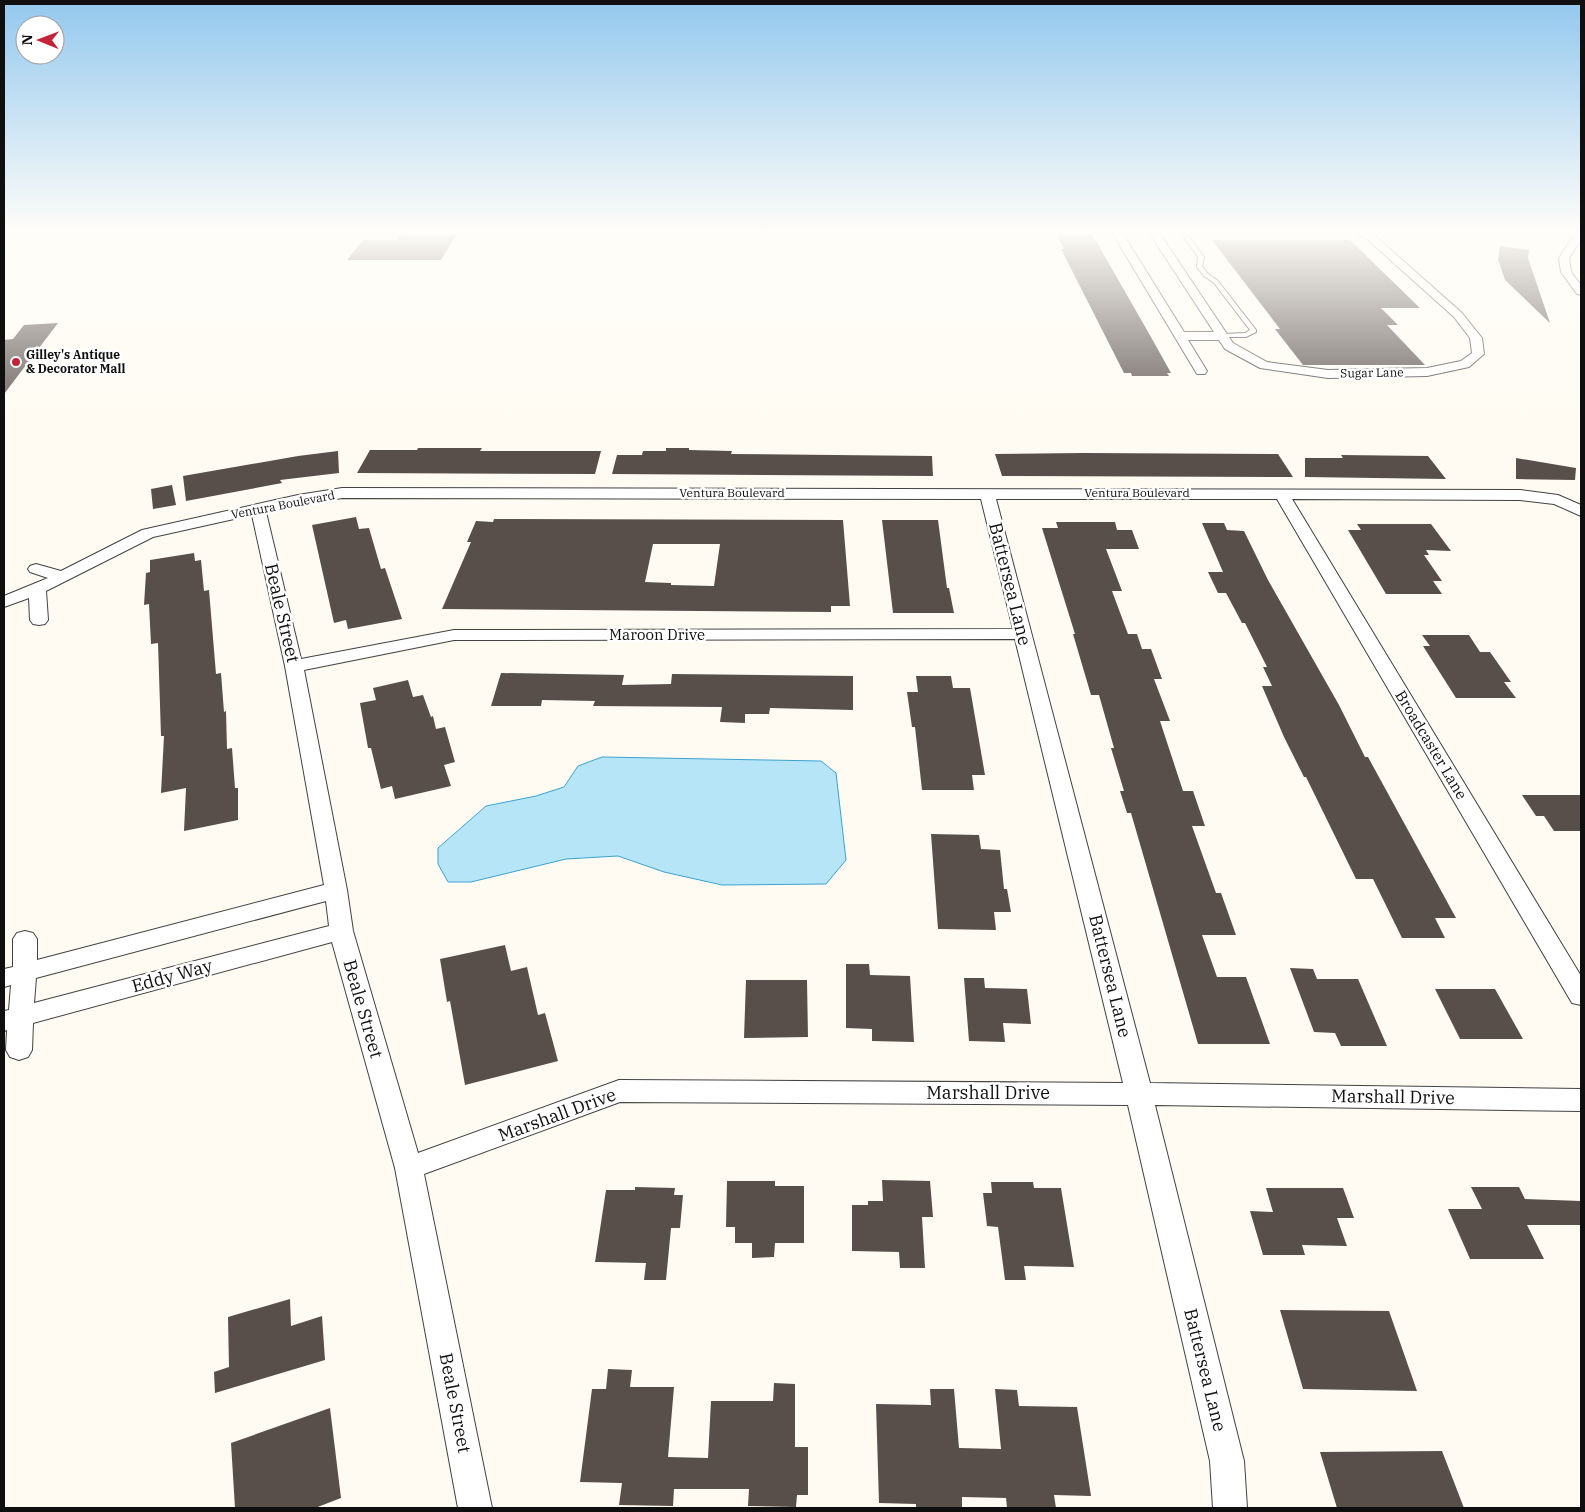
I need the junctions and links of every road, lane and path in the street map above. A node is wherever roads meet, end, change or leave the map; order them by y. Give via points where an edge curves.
1 (1161, 305) edge
2 (1202, 305) edge
3 (1233, 305) edge
4 (1446, 305) edge
5 (1180, 336) junction
6 (1223, 336) junction
7 (1201, 371) dead end
8 (987, 493) junction
9 (1281, 494) junction
10 (258, 509) junction
11 (1581, 511) edge
12 (36, 569) dead end
13 (62, 578) junction
14 (37, 589) junction
15 (4, 602) edge
16 (39, 620) dead end
17 (1023, 634) junction
18 (294, 666) junction
19 (336, 890) junction
20 (341, 931) junction
21 (25, 939) dead end
22 (15, 975) edge
23 (1581, 996) edge
24 (12, 1019) edge
25 (20, 1050) dead end
26 (1139, 1094) junction
27 (1581, 1100) edge
28 (409, 1168) junction
29 (475, 1508) edge
30 (1230, 1508) edge

1 - 5 street
2 - 6 street, Sugar Lane
3 - 6 lane via 1254,331 1246,335
4 - 6 street, Sugar Lane via 1476,338 1478,354 1465,364 1427,372 1328,374 1264,365 1229,346
5 - 6 street
5 - 7 street
8 - 9 street, Ventura Boulevard
8 - 10 street, Ventura Boulevard via 357,493 321,496
8 - 17 street, Battersea Lane
9 - 11 street, Ventura Boulevard via 1520,495 1558,500
9 - 23 street, Broadcaster Lane
10 - 13 street, Ventura Boulevard via 148,533
10 - 18 street, Beale Street
12 - 13 street
13 - 14 street, Ventura Boulevard
14 - 15 street, Ventura Boulevard
14 - 16 street
17 - 18 street, Maroon Drive via 454,635
17 - 26 street, Battersea Lane
18 - 19 street, Beale Street
19 - 20 street, Beale Street
19 - 22 street
20 - 24 street, Eddy Way
20 - 28 street, Beale Street
21 - 22 street
22 - 24 street
24 - 25 street
26 - 27 street, Marshall Drive
26 - 28 street, Marshall Drive via 619,1091
26 - 30 street, Battersea Lane via 1227,1461
28 - 29 street, Beale Street

